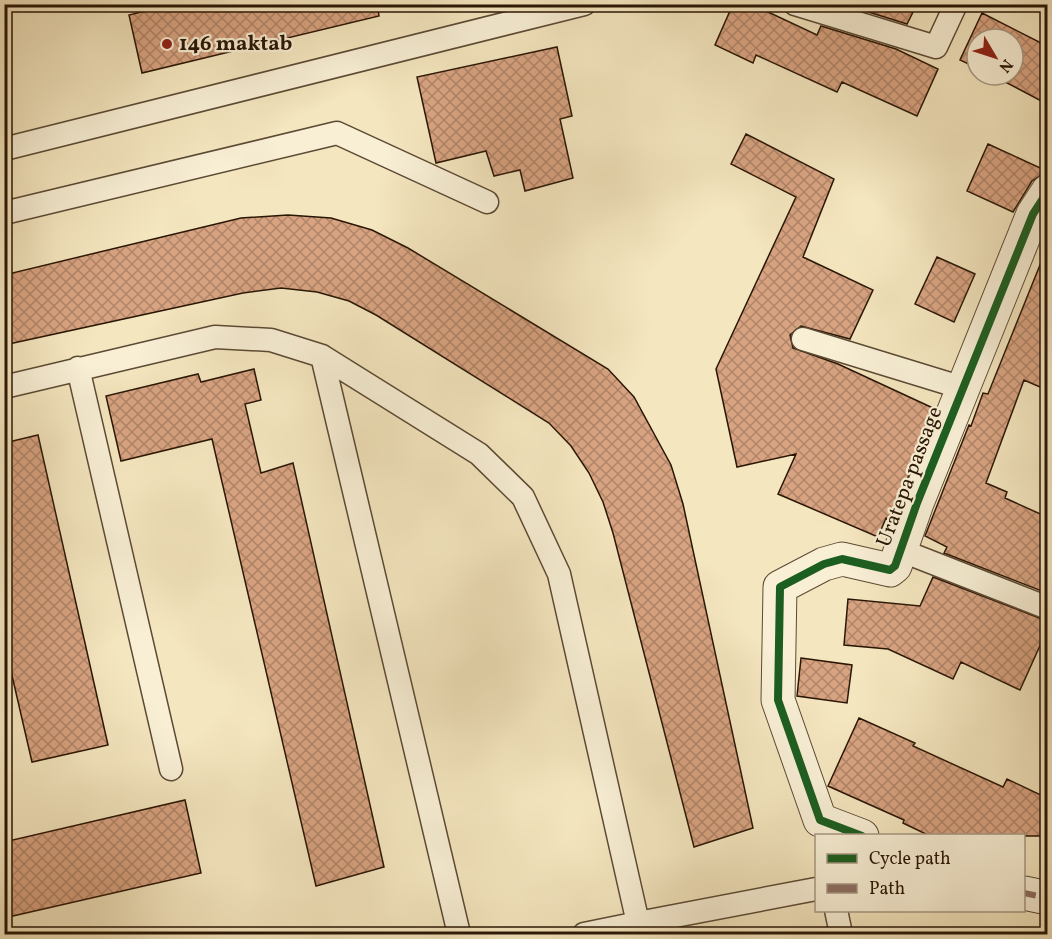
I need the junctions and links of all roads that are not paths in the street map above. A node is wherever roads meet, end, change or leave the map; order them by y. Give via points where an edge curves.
1 (584, 4) edge
2 (795, 4) edge
3 (956, 4) edge
4 (4, 149) edge
5 (1047, 191) edge
6 (487, 202) dead end
7 (4, 213) edge
8 (803, 339) dead end
9 (322, 356) junction
10 (78, 368) junction
11 (4, 387) edge
12 (963, 388) junction
13 (900, 550) junction
14 (1047, 608) edge
15 (171, 769) dead end
16 (821, 828) edge
17 (852, 834) edge
18 (815, 889) edge
19 (1025, 893) edge
20 (1047, 898) edge
21 (836, 912) edge
22 (638, 922) junction
23 (459, 934) edge
24 (585, 934) edge
25 (842, 934) edge

1 - 4 lane
2 - 3 lane via 936,47
5 - 12 street, Uratepa passage via 1033,214
6 - 7 lane via 337,133
8 - 12 lane
9 - 10 lane via 271,340 215,337
9 - 22 lane via 479,454 523,497 559,574
9 - 23 lane
10 - 11 lane
10 - 15 lane
12 - 13 street, Uratepa passage
13 - 14 lane
13 - 16 street, Uratepa passage via 890,570 842,559 780,587 778,700
16 - 17 street, Uratepa passage
18 - 22 lane
19 - 20 street
21 - 25 lane
22 - 24 lane

